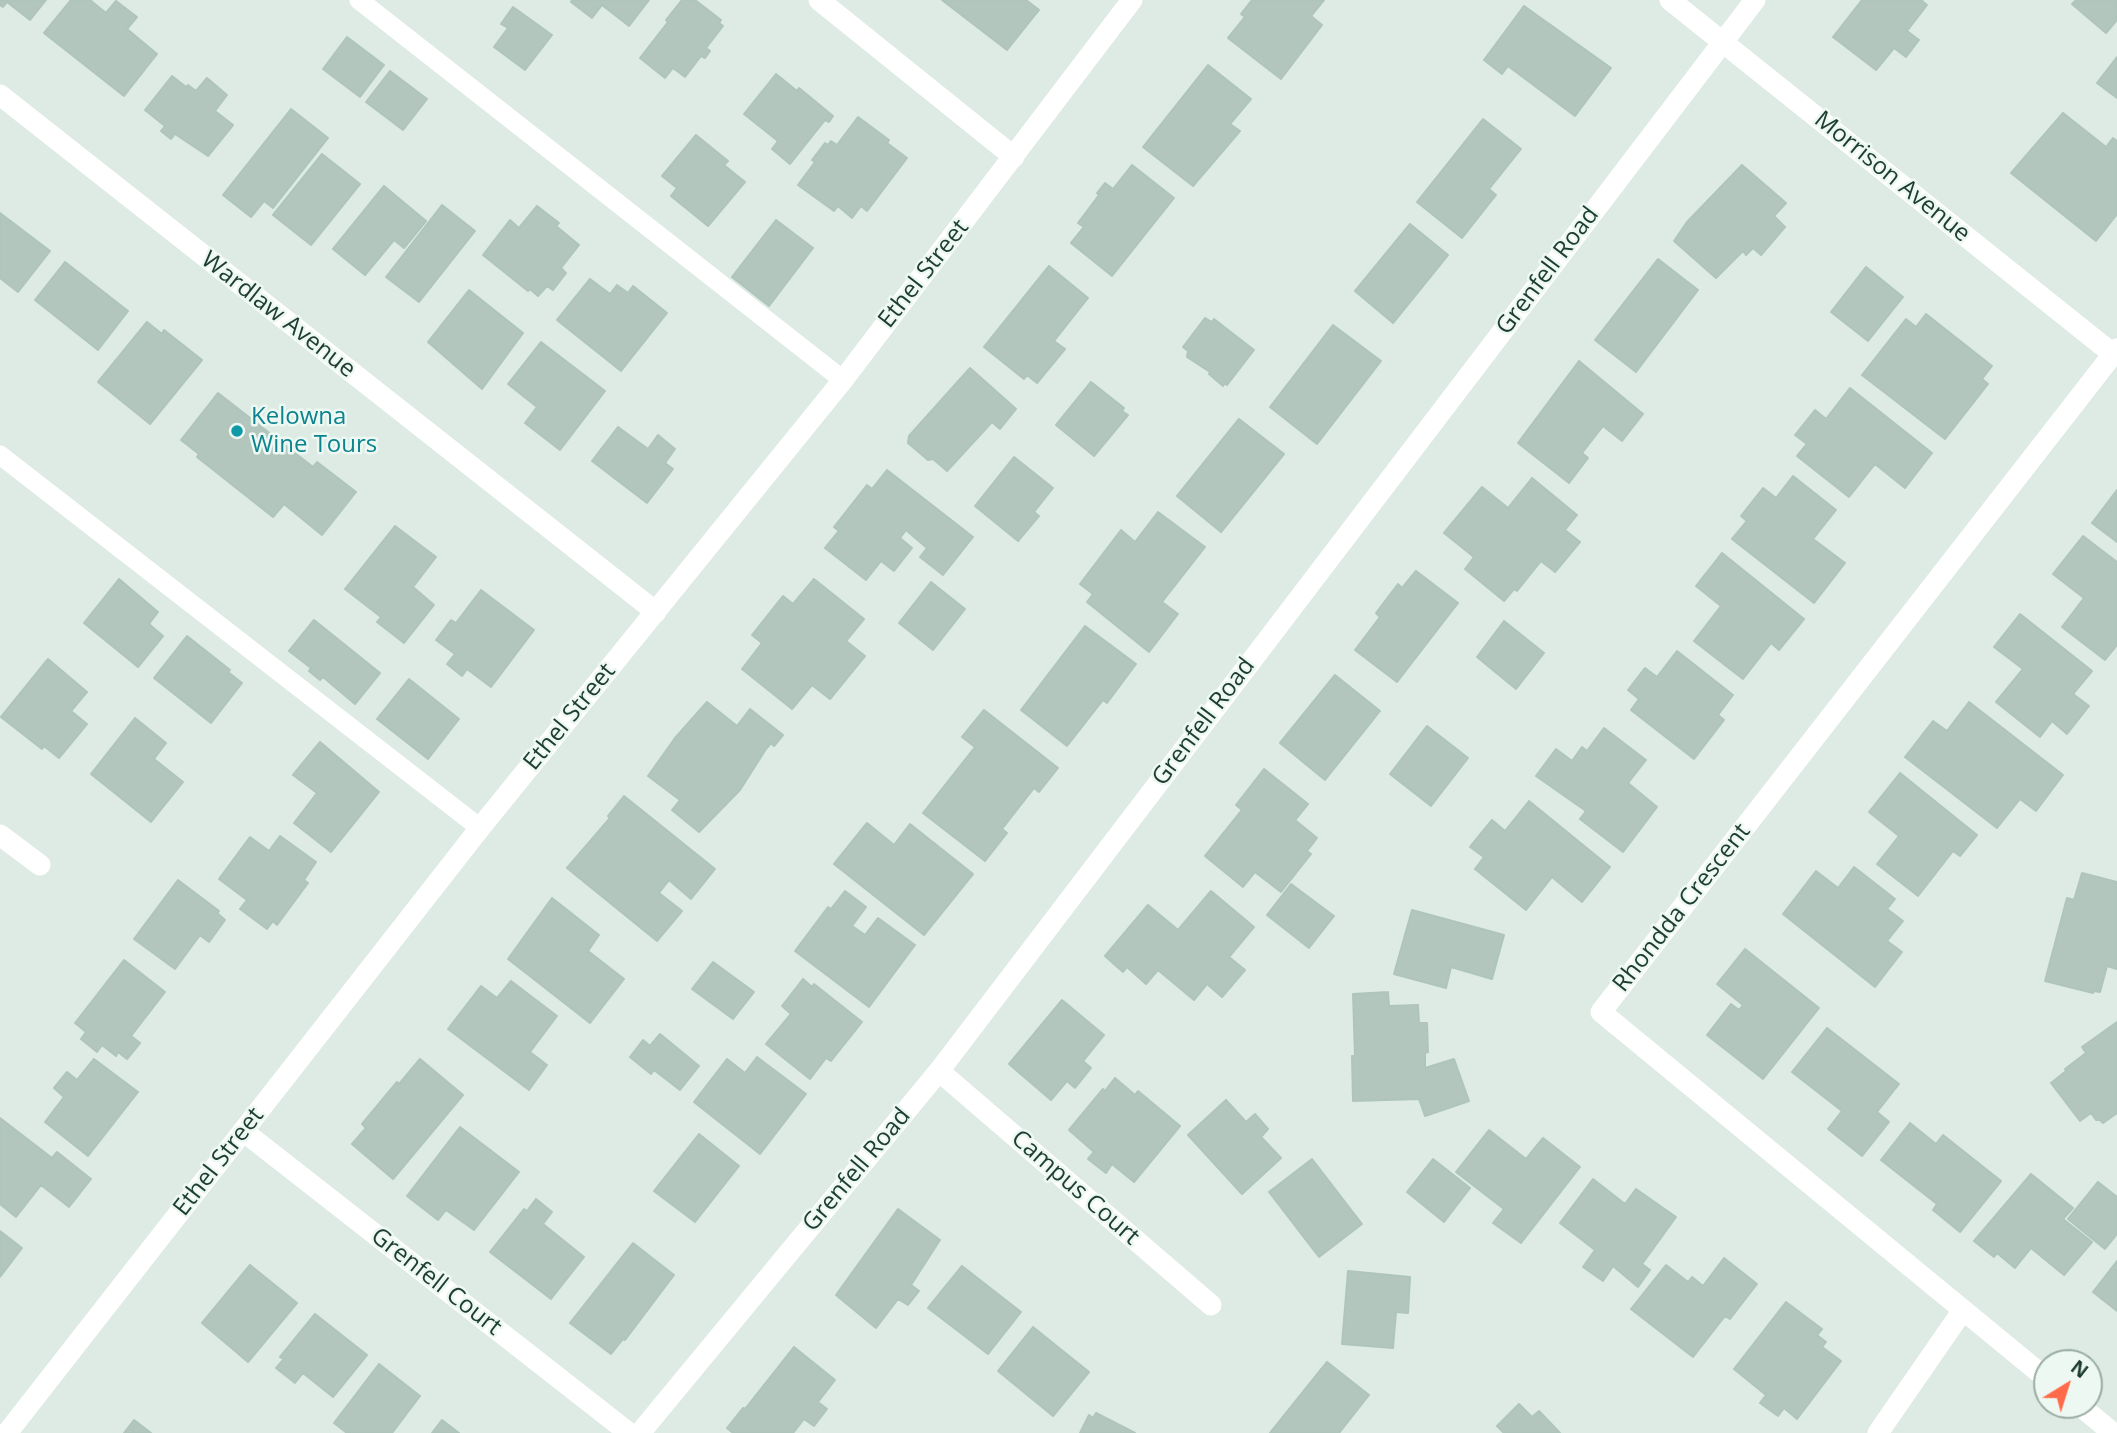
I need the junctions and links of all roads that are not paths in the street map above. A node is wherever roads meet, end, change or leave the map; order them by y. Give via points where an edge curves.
1 (359, 0) edge
2 (819, 0) edge
3 (1132, 0) edge
4 (1670, 0) edge
5 (1755, 0) edge
6 (1722, 41) junction
7 (0, 95) edge
8 (1014, 157) junction
9 (2115, 352) edge
10 (843, 380) junction
11 (0, 455) edge
12 (656, 612) junction
13 (480, 828) junction
14 (0, 835) edge
15 (40, 865) dead end
16 (939, 1071) junction
17 (243, 1131) junction
18 (1211, 1305) dead end
19 (1964, 1310) junction
20 (2033, 1367) edge
21 (2096, 1419) edge
22 (7, 1433) edge
23 (629, 1433) edge
24 (640, 1433) edge
25 (1878, 1433) edge
26 (2113, 1433) edge

1 - 10 lane
2 - 8 street
3 - 8 street, Ethel Street
4 - 6 street, Morrison Avenue
5 - 6 street, Grenfell Road
6 - 9 street, Morrison Avenue
6 - 16 street, Grenfell Road
7 - 12 street, Wardlaw Avenue
8 - 10 street, Ethel Street
9 - 19 street, Rhondda Crescent via 1601,1012
10 - 12 street, Ethel Street
11 - 13 lane
12 - 13 street, Ethel Street
13 - 17 street, Ethel Street
14 - 15 street
16 - 18 street, Campus Court
16 - 24 street, Grenfell Road
17 - 22 street, Ethel Street
17 - 23 street, Grenfell Court
19 - 20 street, Rhondda Crescent
19 - 25 street
21 - 26 street

